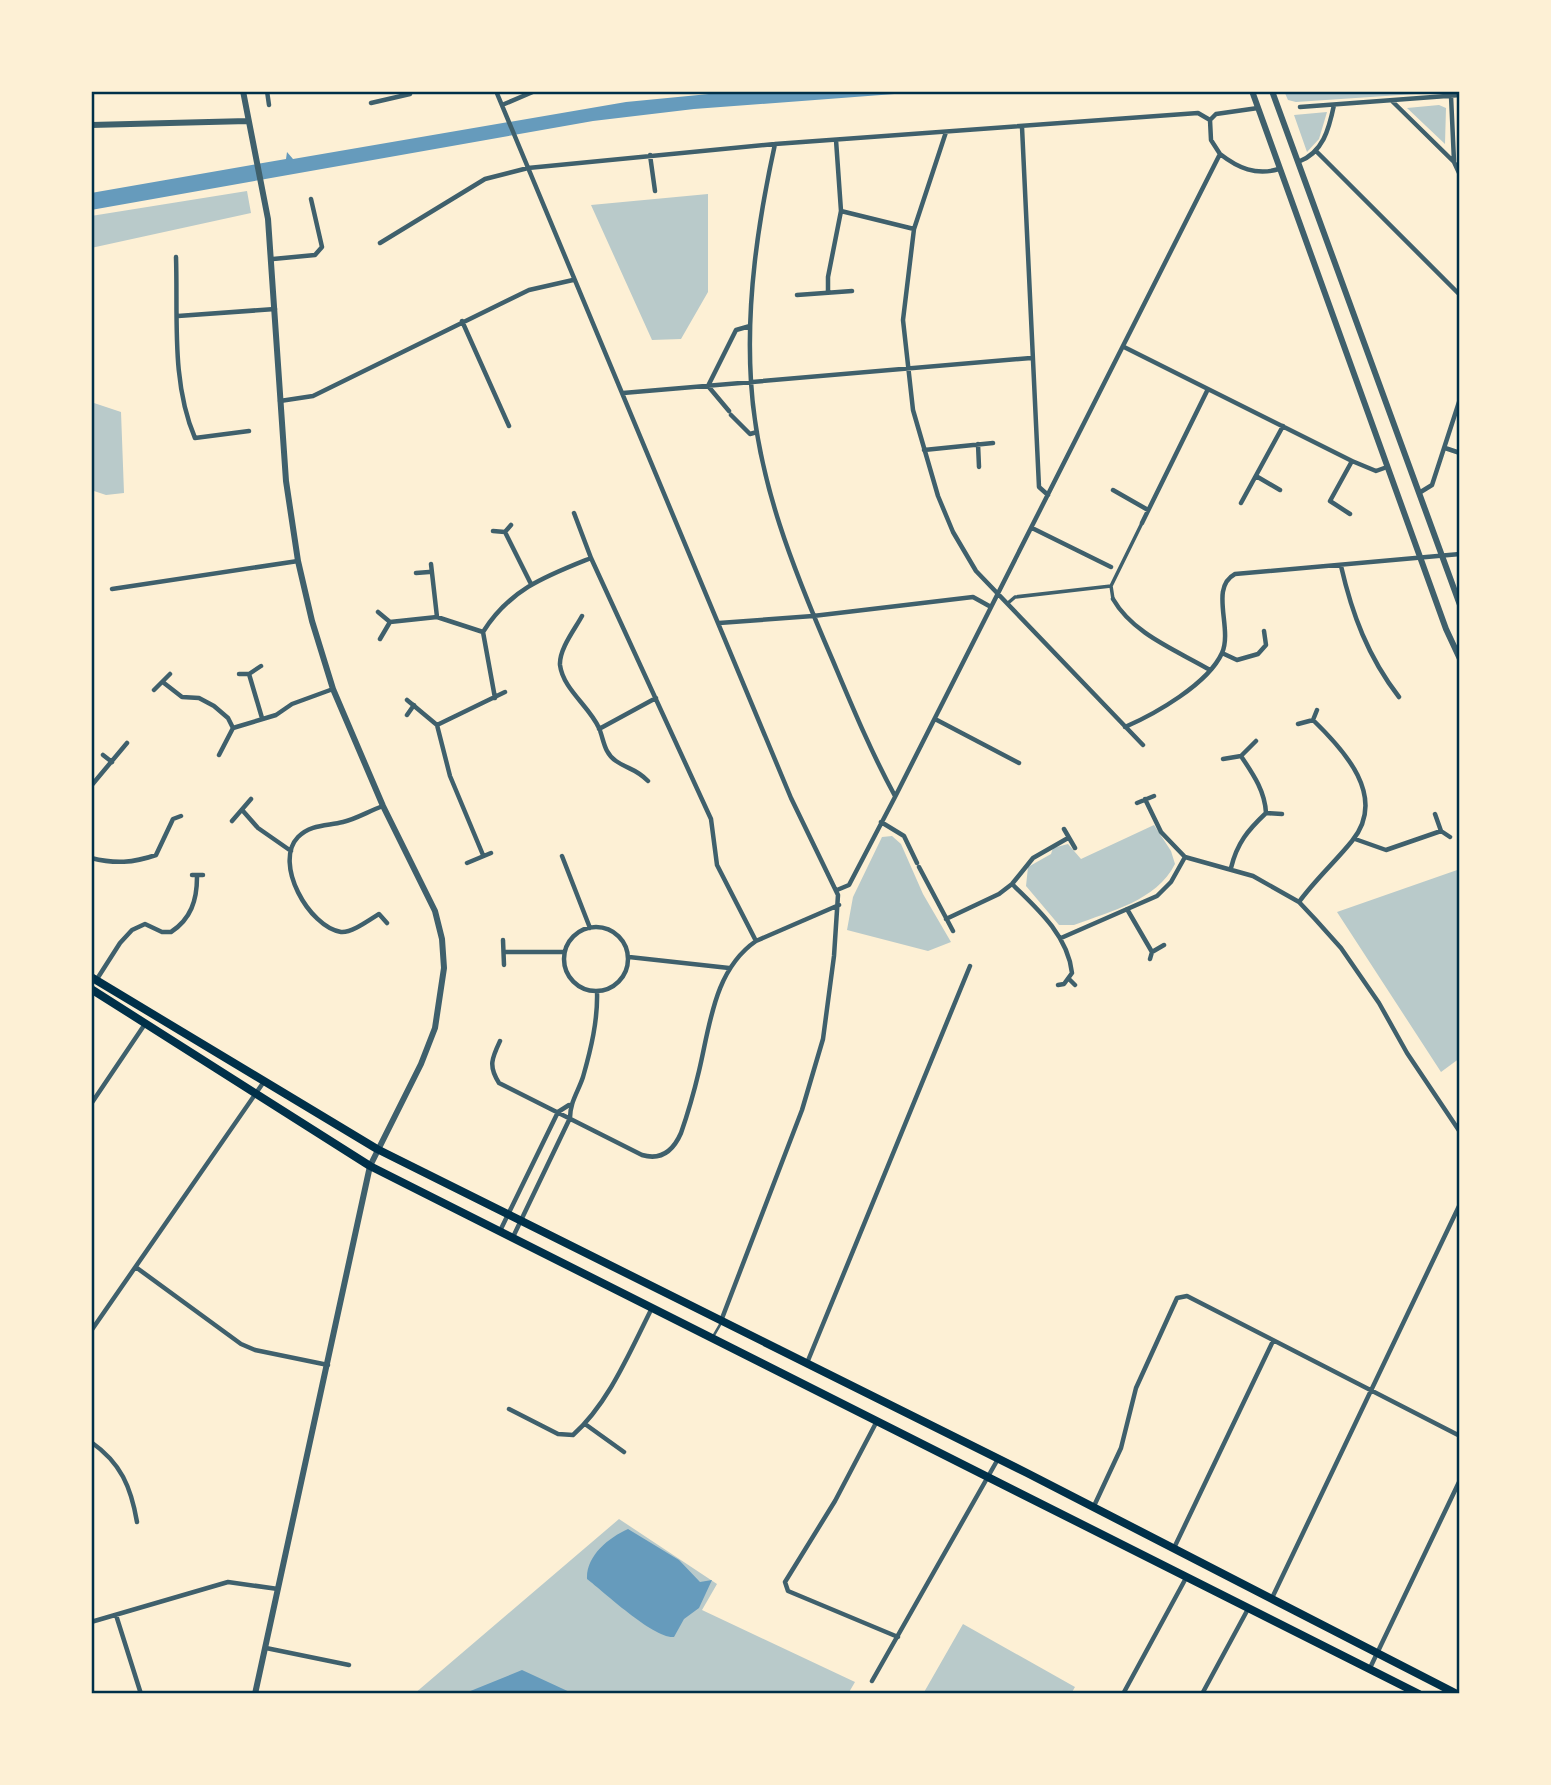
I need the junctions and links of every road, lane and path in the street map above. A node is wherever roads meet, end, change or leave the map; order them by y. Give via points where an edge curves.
1 (243, 91) edge
2 (267, 91) edge
3 (408, 91) edge
4 (496, 91) edge
5 (535, 91) edge
6 (1252, 91) edge
7 (1272, 91) edge
8 (1460, 95) edge
9 (1451, 96) junction
10 (1392, 100) junction
11 (371, 103) dead end
12 (269, 105) dead end
13 (502, 105) junction
14 (1334, 105) junction
15 (1300, 107) dead end
16 (1258, 108) junction
17 (1210, 120) junction
18 (248, 121) junction
19 (91, 125) edge
20 (1021, 127) junction
21 (946, 132) junction
22 (836, 140) junction
23 (775, 144) junction
24 (1316, 151) junction
25 (1220, 154) junction
26 (650, 155) junction
27 (1298, 162) junction
28 (1454, 162) junction
29 (528, 168) junction
30 (1279, 169) junction
31 (1460, 175) edge
32 (654, 191) dead end
33 (311, 199) dead end
34 (841, 211) junction
35 (914, 229) junction
36 (380, 243) dead end
37 (176, 257) dead end
38 (273, 259) junction
39 (573, 280) junction
40 (852, 291) dead end
41 (828, 292) junction
42 (797, 295) dead end
43 (1460, 295) edge
44 (275, 309) junction
45 (178, 316) junction
46 (462, 321) junction
47 (750, 326) junction
48 (1124, 347) junction
49 (1031, 358) junction
50 (907, 369) junction
51 (751, 382) junction
52 (708, 386) junction
53 (1207, 391) junction
54 (623, 393) junction
55 (1460, 399) edge
56 (279, 401) junction
57 (509, 426) dead end
58 (1283, 426) junction
59 (249, 431) dead end
60 (757, 432) junction
61 (993, 443) dead end
62 (978, 444) junction
63 (1445, 448) junction
64 (925, 450) junction
65 (1460, 453) edge
66 (1352, 461) junction
67 (979, 467) dead end
68 (1388, 467) junction
69 (1256, 476) junction
70 (1113, 490) dead end
71 (1280, 490) dead end
72 (1419, 493) junction
73 (1048, 495) junction
74 (1241, 503) dead end
75 (1148, 510) junction
76 (574, 513) dead end
77 (1350, 514) dead end
78 (1142, 523) joint
79 (511, 525) dead end
80 (1032, 528) junction
81 (493, 531) dead end
82 (505, 532) junction
83 (1460, 554) edge
84 (1441, 556) junction
85 (591, 558) junction
86 (1420, 558) junction
87 (298, 561) junction
88 (431, 564) dead end
89 (1341, 565) junction
90 (1111, 567) dead end
91 (430, 572) junction
92 (416, 573) dead end
93 (531, 584) junction
94 (1111, 586) junction
95 (112, 589) dead end
96 (997, 595) junction
97 (1113, 599) joint
98 (1006, 604) junction
99 (1460, 605) edge
100 (991, 607) junction
101 (378, 612) dead end
102 (582, 616) dead end
103 (813, 616) junction
104 (437, 617) junction
105 (390, 622) junction
106 (719, 623) junction
107 (1264, 631) dead end
108 (483, 632) junction
109 (380, 639) dead end
110 (1222, 653) junction
111 (1460, 659) edge
112 (261, 666) dead end
113 (1210, 670) junction
114 (170, 674) dead end
115 (239, 674) dead end
116 (248, 674) junction
117 (164, 683) junction
118 (333, 689) junction
119 (154, 690) dead end
120 (505, 692) dead end
121 (1399, 697) dead end
122 (495, 698) junction
123 (656, 698) junction
124 (407, 700) dead end
125 (414, 705) junction
126 (1317, 710) dead end
127 (407, 715) dead end
128 (262, 718) junction
129 (934, 719) junction
130 (1313, 720) junction
131 (1298, 724) dead end
132 (437, 725) junction
133 (1125, 727) junction
134 (233, 728) junction
135 (599, 729) junction
136 (1256, 741) dead end
137 (127, 743) dead end
138 (1143, 745) dead end
139 (224, 749) junction
140 (229, 752) dead end
141 (103, 755) dead end
142 (219, 755) dead end
143 (1241, 756) junction
144 (1223, 759) dead end
145 (112, 762) junction
146 (1019, 764) dead end
147 (648, 781) dead end
148 (91, 786) edge
149 (1154, 796) dead end
150 (895, 797) junction
151 (251, 799) dead end
152 (1145, 799) junction
153 (1137, 803) dead end
154 (383, 806) junction
155 (243, 811) junction
156 (1266, 813) junction
157 (1282, 814) dead end
158 (1435, 814) dead end
159 (181, 816) dead end
160 (232, 821) dead end
161 (881, 822) junction
162 (1064, 828) dead end
163 (1441, 831) junction
164 (1450, 837) dead end
165 (1068, 838) junction
166 (1355, 839) junction
167 (1075, 848) dead end
168 (291, 851) junction
169 (491, 853) dead end
170 (483, 855) junction
171 (562, 856) dead end
172 (1185, 857) junction
173 (91, 858) edge
174 (467, 863) dead end
175 (1231, 868) junction
176 (197, 876) dead end
177 (1012, 884) junction
178 (836, 890) junction
179 (1299, 902) junction
180 (839, 905) junction
181 (1127, 909) junction
182 (946, 919) junction
183 (387, 923) dead end
184 (590, 928) junction
185 (953, 931) dead end
186 (1062, 938) junction
187 (503, 940) dead end
188 (756, 941) junction
189 (1164, 945) dead end
190 (504, 952) junction
191 (563, 952) junction
192 (1152, 952) junction
193 (629, 957) junction
194 (1150, 959) dead end
195 (504, 965) dead end
196 (970, 966) dead end
197 (729, 968) junction
198 (94, 979) edge
199 (1069, 979) junction
200 (1058, 985) dead end
201 (1075, 985) dead end
202 (91, 989) edge
203 (597, 991) junction
204 (145, 1024) junction
205 (500, 1041) dead end
206 (263, 1083) junction
207 (257, 1094) junction
208 (91, 1104) edge
209 (570, 1105) junction
210 (558, 1112) junction
211 (570, 1118) junction
212 (1460, 1132) edge
213 (377, 1149) junction
214 (370, 1166) junction
215 (1460, 1204) edge
216 (508, 1215) junction
217 (521, 1222) junction
218 (499, 1231) junction
219 (513, 1238) junction
220 (137, 1268) junction
221 (652, 1307) junction
222 (721, 1322) junction
223 (91, 1331) edge
224 (712, 1338) junction
225 (1273, 1341) junction
226 (807, 1363) junction
227 (328, 1365) junction
228 (1372, 1391) junction
229 (509, 1409) dead end
230 (878, 1419) junction
231 (585, 1424) junction
232 (1460, 1436) edge
233 (91, 1442) edge
234 (624, 1452) dead end
235 (998, 1458) junction
236 (990, 1475) junction
237 (1460, 1480) edge
238 (1094, 1506) junction
239 (137, 1522) dead end
240 (1174, 1548) junction
241 (1187, 1576) junction
242 (278, 1589) junction
243 (1272, 1599) junction
244 (1249, 1608) junction
245 (116, 1615) junction
246 (91, 1622) edge
247 (898, 1637) junction
248 (266, 1648) junction
249 (1378, 1653) junction
250 (349, 1665) dead end
251 (1370, 1669) junction
252 (872, 1681) dead end
253 (141, 1694) edge
254 (255, 1694) edge
255 (1123, 1694) edge
256 (1202, 1694) edge
257 (1419, 1694) edge
258 (1457, 1694) edge

1 - 18 street
2 - 12 street
3 - 11 street via 410,94
4 - 13 street
5 - 13 street
6 - 16 street
7 - 27 street
8 - 9 street
9 - 10 street
9 - 28 street
10 - 14 street
10 - 28 street
13 - 29 street
14 - 15 street
14 - 24 street via 1329,130
16 - 17 street via 1216,114
16 - 30 street
17 - 20 street via 1198,113
17 - 25 street via 1211,140
18 - 19 street
18 - 38 street
20 - 21 street
20 - 49 street
21 - 22 street
21 - 35 street
22 - 23 street
22 - 34 street
23 - 26 street
23 - 47 street via 757,236
24 - 27 street
24 - 43 street
25 - 30 street via 1253,172
25 - 48 street
26 - 29 street
26 - 32 street
27 - 72 street
28 - 31 street
29 - 36 street via 485,179
29 - 39 street
30 - 68 street
33 - 38 street via 322,247 315,255
34 - 35 street
34 - 41 street
35 - 50 street via 904,320
37 - 45 street
38 - 44 street
39 - 46 street via 529,290
39 - 54 street
40 - 41 street
41 - 42 street
44 - 45 street
44 - 56 street
45 - 59 street via 180,380 195,438
46 - 56 street via 313,396
46 - 57 street
47 - 51 street
47 - 52 street via 736,330
48 - 53 street
48 - 73 street
49 - 50 street
49 - 73 street via 1039,487
50 - 51 street
50 - 64 street
51 - 52 street
51 - 60 street
52 - 54 street
52 - 60 street via 744,430
53 - 58 street
53 - 75 street
54 - 106 street
55 - 63 street
56 - 87 street
58 - 66 street
58 - 69 street
60 - 103 street via 773,506
61 - 62 street
62 - 64 street
62 - 67 street
63 - 65 street
63 - 72 street via 1432,485
64 - 96 street via 953,532 975,571
66 - 68 street via 1376,471
66 - 77 street via 1330,501
68 - 86 street
69 - 71 street
69 - 74 street
70 - 75 street
72 - 84 street
73 - 80 street
75 - 78 street
76 - 85 street
78 - 94 street
79 - 82 street
80 - 90 street
80 - 96 street
81 - 82 street
82 - 93 street
83 - 84 street
84 - 86 street
84 - 99 street
85 - 93 street
85 - 123 street
86 - 89 street
86 - 111 street
87 - 95 street
87 - 118 street
88 - 91 street
89 - 110 street via 1235,573 1226,579 1222,587 1227,636
89 - 121 street via 1355,621
91 - 92 street
91 - 104 street
93 - 108 street via 497,610
94 - 97 street
94 - 98 street via 1015,597
96 - 98 street
96 - 100 street
97 - 113 street via 1139,629
98 - 133 street
100 - 103 street via 974,597
100 - 129 street
101 - 105 street
102 - 135 street via 561,655 560,666 566,683
103 - 106 street
103 - 150 street
104 - 105 street
104 - 108 street
105 - 109 street
106 - 178 street via 791,798
107 - 110 street via 1266,645 1258,654 1237,660
108 - 122 street
110 - 113 street
112 - 116 street
113 - 133 street via 1161,708
114 - 117 street
115 - 116 street
116 - 128 street
117 - 119 street
117 - 134 street via 182,697 199,698 214,706
118 - 128 street
118 - 154 street
120 - 122 street
122 - 132 street
123 - 135 street
123 - 188 street via 710,819 717,865
124 - 125 street
125 - 127 street
125 - 132 street
126 - 130 street
128 - 134 street
129 - 146 street
129 - 150 street
130 - 131 street
130 - 166 street via 1362,779 1365,813
132 - 170 street via 450,776
133 - 138 street
134 - 139 street
135 - 147 street via 604,748 616,761 634,768
136 - 143 street
137 - 145 street
139 - 140 street
139 - 142 street
141 - 145 street
143 - 144 street
143 - 156 street via 1266,799
145 - 148 street
149 - 152 street
150 - 161 street
151 - 155 street
152 - 153 street
152 - 172 street via 1161,832
154 - 168 street via 344,822 317,826 298,838
154 - 213 street via 435,911 444,968 435,1028
155 - 160 street
155 - 168 street
156 - 157 street
156 - 175 street via 1245,832
158 - 163 street
159 - 173 street via 173,819 156,855 138,862
161 - 178 street via 849,885
161 - 182 street via 904,836
162 - 165 street
163 - 164 street
163 - 166 street via 1386,850
165 - 167 street
165 - 177 street via 1033,858
166 - 179 street
168 - 183 street via 294,887 305,906 324,923 338,932 379,915
169 - 170 street
170 - 174 street
171 - 184 street
172 - 175 street
172 - 181 street via 1157,896
175 - 179 street
176 - 198 street via 194,905 184,921 171,932 145,924 132,930
177 - 182 street
177 - 186 street
178 - 180 street
179 - 212 street via 1341,948
180 - 188 street
180 - 222 street via 822,1040 802,1110
181 - 186 street
181 - 192 street
182 - 185 street
184 - 191 street via 575,934
184 - 193 street via 618,937
186 - 199 street via 1071,963
187 - 190 street
188 - 197 street
189 - 192 street
190 - 191 street
190 - 195 street
191 - 203 street via 572,981
192 - 194 street
193 - 197 street
193 - 203 street via 619,981
196 - 226 street
197 - 211 street via 674,1148 649,1157
198 - 206 highway
199 - 200 street
199 - 201 street
202 - 204 highway
203 - 209 street via 593,1035
204 - 207 highway
204 - 208 street
205 - 210 street via 491,1061 499,1083
206 - 207 street
206 - 213 highway
207 - 214 highway
207 - 220 street
209 - 210 street
209 - 211 street
210 - 211 street
210 - 216 street
211 - 217 street
213 - 214 street
213 - 216 highway
214 - 218 highway
214 - 227 street
215 - 228 street
216 - 217 highway
216 - 218 street
217 - 219 street
217 - 222 highway
218 - 219 highway
219 - 221 highway
220 - 223 street
220 - 227 street via 228,1336 255,1350
221 - 224 highway
221 - 231 street
222 - 224 lane
222 - 226 highway
224 - 230 highway
225 - 228 street
225 - 238 street via 1187,1296 1177,1298 1136,1388 1121,1448
225 - 240 street
226 - 235 highway
227 - 242 street
228 - 232 street
228 - 243 street
229 - 231 street via 558,1434 573,1435
230 - 236 highway
230 - 247 street via 785,1582 788,1591
231 - 234 street
233 - 239 street via 114,1460 125,1478
235 - 236 street
235 - 238 highway
236 - 241 highway
236 - 247 street
237 - 249 street
238 - 240 highway
240 - 243 highway
241 - 244 highway
241 - 255 street
242 - 245 street via 228,1582
242 - 248 street
243 - 249 highway
244 - 251 highway
244 - 256 street
245 - 246 street
245 - 253 street
247 - 252 street
248 - 250 street
248 - 254 street
249 - 251 street
249 - 258 highway
251 - 257 highway

